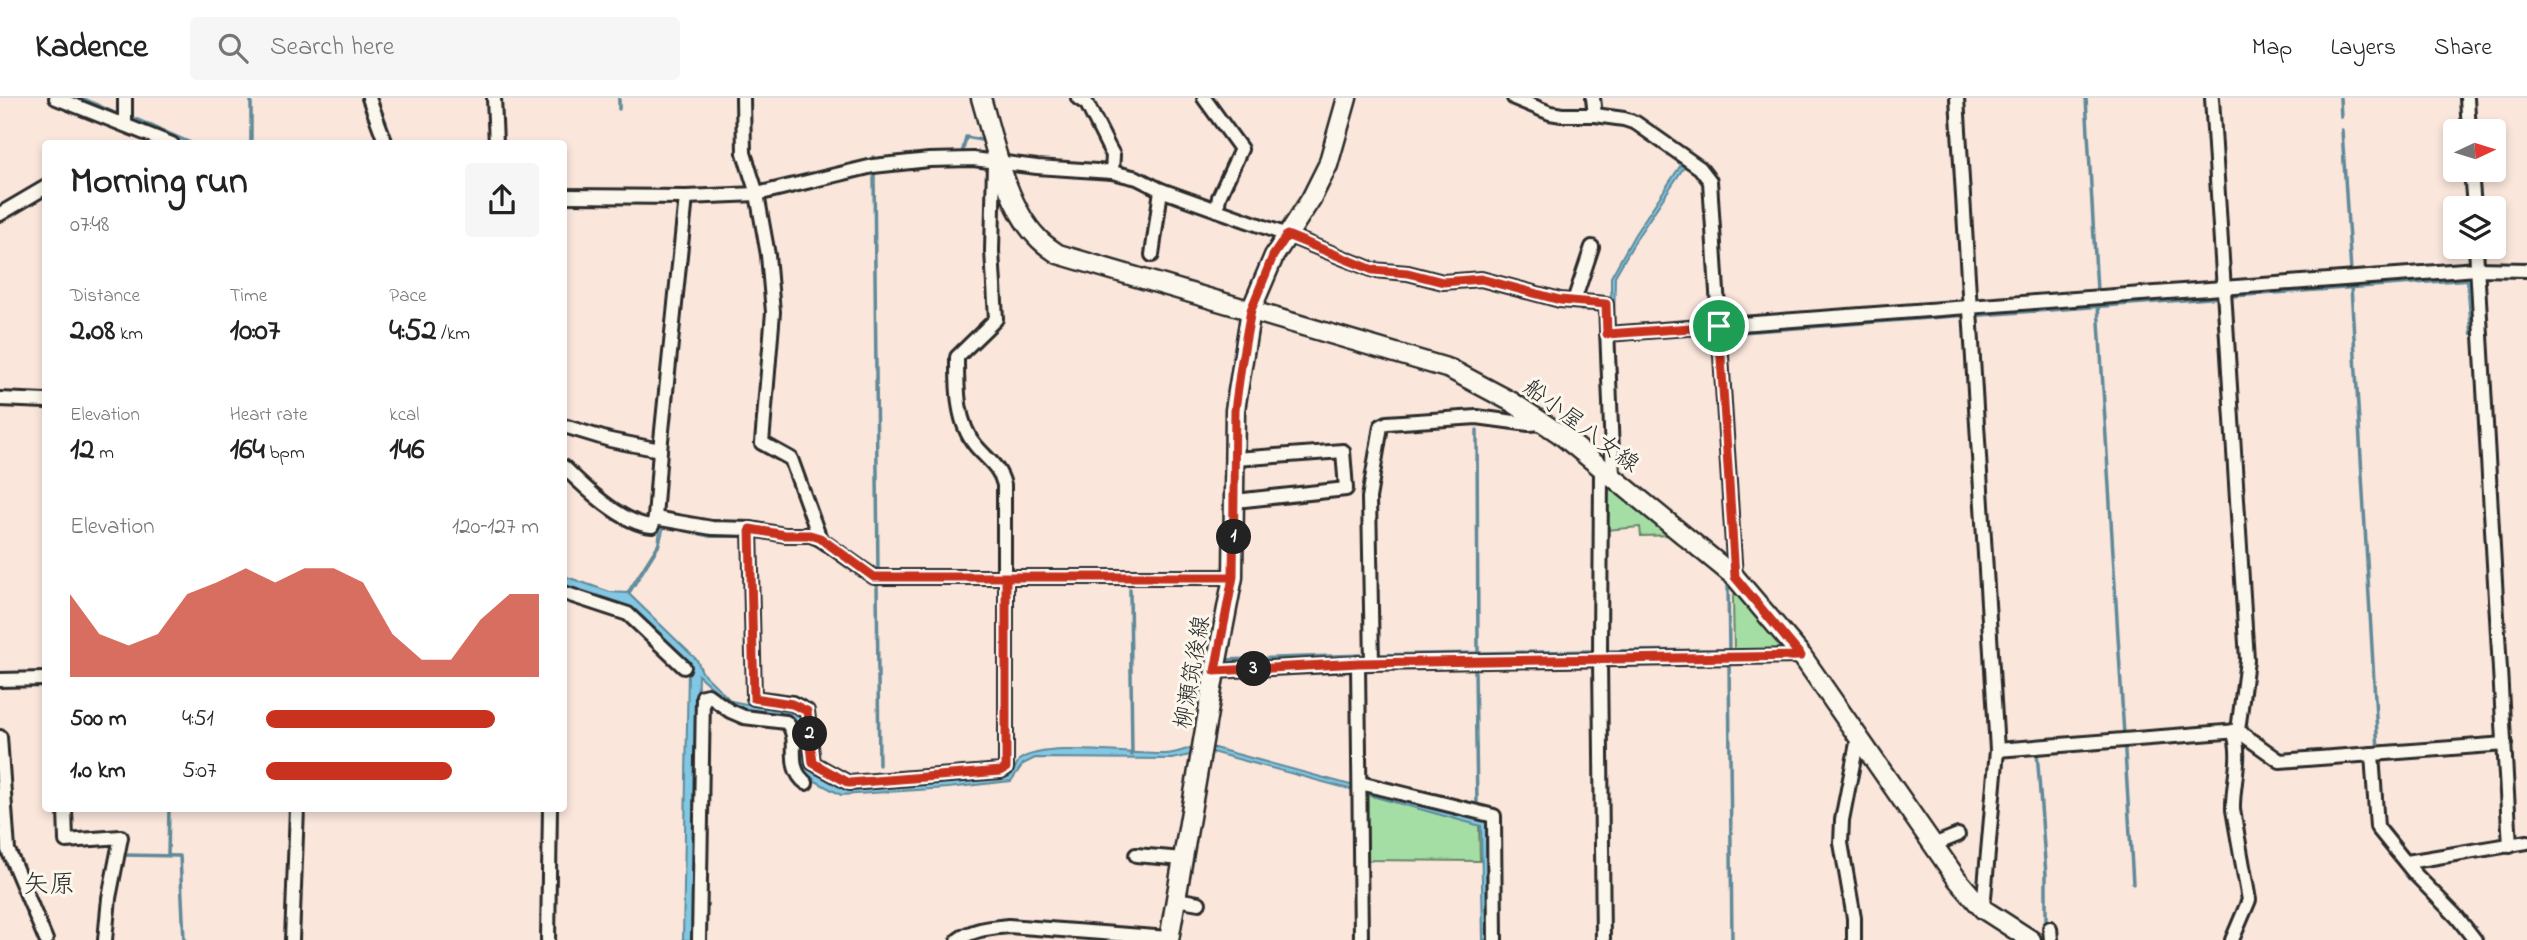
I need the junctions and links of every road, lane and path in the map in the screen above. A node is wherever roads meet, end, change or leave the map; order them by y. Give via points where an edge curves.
1 (56, 98) edge
2 (125, 98) edge
3 (369, 98) edge
4 (494, 98) edge
5 (743, 98) edge
6 (981, 98) edge
7 (1078, 98) edge
8 (1204, 98) edge
9 (1347, 98) edge
10 (1514, 98) edge
11 (1593, 98) edge
12 (1956, 98) edge
13 (2212, 98) edge
14 (2467, 98) edge
15 (1595, 115) junction
16 (2468, 119) edge
17 (125, 125) junction
18 (162, 140) edge
19 (385, 140) edge
20 (496, 140) edge
21 (998, 163) junction
22 (1112, 172) junction
23 (42, 189) edge
24 (1161, 190) junction
25 (757, 194) junction
26 (567, 196) edge
27 (686, 197) junction
28 (1217, 210) junction
29 (0, 214) edge
30 (1287, 235) junction
31 (1592, 247) dead end
32 (1152, 255) dead end
33 (2477, 259) edge
34 (2477, 269) junction
35 (2527, 270) edge
36 (2224, 289) junction
37 (1574, 301) junction
38 (1968, 308) junction
39 (1251, 310) junction
40 (1719, 326) junction
41 (1607, 334) junction
42 (0, 399) edge
43 (42, 401) edge
44 (1543, 423) junction
45 (567, 427) edge
46 (660, 450) junction
47 (1236, 459) junction
48 (567, 470) edge
49 (1607, 472) junction
50 (1235, 501) junction
51 (655, 519) junction
52 (750, 529) junction
53 (820, 538) junction
54 (1005, 577) junction
55 (1233, 577) junction
56 (1735, 577) junction
57 (567, 594) edge
58 (1801, 656) junction
59 (1600, 658) junction
60 (1359, 663) junction
61 (1372, 663) junction
62 (684, 667) dead end
63 (1215, 671) junction
64 (0, 680) edge
65 (42, 680) edge
66 (2236, 731) junction
67 (0, 737) edge
68 (1858, 738) junction
69 (2505, 744) junction
70 (1997, 750) junction
71 (2372, 754) junction
72 (806, 783) dead end
73 (1360, 783) junction
74 (2, 795) edge
75 (65, 812) edge
76 (296, 812) edge
77 (550, 812) edge
78 (1958, 835) dead end
79 (2527, 842) edge
80 (1933, 845) junction
81 (2510, 846) junction
82 (1136, 855) dead end
83 (1183, 859) junction
84 (2407, 862) junction
85 (1176, 899) junction
86 (1199, 903) dead end
87 (1983, 909) junction
88 (1169, 939) edge
89 (46, 940) edge
90 (104, 940) edge
91 (292, 940) edge
92 (548, 940) edge
93 (699, 940) edge
94 (958, 940) edge
95 (1361, 940) edge
96 (1495, 940) edge
97 (1603, 940) edge
98 (1854, 940) edge
99 (2031, 940) edge
100 (2232, 940) edge
101 (2476, 940) edge

1 - 17 street
2 - 17 street
3 - 19 street
4 - 20 street
5 - 25 street via 744,153
6 - 21 main road, 船小屋八女線
7 - 22 street via 1087,104 1113,155
8 - 28 street via 1241,149
9 - 30 main road, 柳瀬筑後線 via 1328,165
10 - 15 street via 1550,113
11 - 15 street
12 - 38 street
13 - 36 street
14 - 16 street
15 - 40 street via 1636,123 1700,168 1710,181
17 - 18 street
21 - 22 street
21 - 25 street via 972,159 873,166
21 - 39 main road, 船小屋八女線 via 1026,222 1058,254
21 - 54 street via 992,251 996,319 957,357 957,375 967,432 1002,475
22 - 24 street
23 - 29 street
24 - 28 street
24 - 32 street
25 - 27 street
25 - 53 street via 773,312 762,443 791,458
26 - 27 street
27 - 46 street
28 - 30 street
30 - 37 street via 1373,270 1402,269 1443,282 1481,279
30 - 39 main road, 柳瀬筑後線 via 1273,256
31 - 37 street
33 - 34 street
34 - 35 street
34 - 36 street
34 - 69 street
36 - 38 street
36 - 66 street via 2247,660
37 - 41 street via 1606,304
38 - 40 street
38 - 70 street
39 - 44 main road, 船小屋八女線 via 1450,369
39 - 47 main road, 柳瀬筑後線 via 1235,410
40 - 41 street
40 - 56 street
41 - 49 street
42 - 43 street
44 - 49 main road, 船小屋八女線
44 - 61 street via 1477,416 1381,426 1369,498
45 - 46 street
46 - 51 street
47 - 50 main road, 柳瀬筑後線
47 - 50 street via 1343,451 1346,489
48 - 51 street via 618,513 644,525 652,526
49 - 56 main road, 船小屋八女線
49 - 59 street
50 - 55 main road, 柳瀬筑後線
51 - 52 street
52 - 53 street
52 - 54 street via 754,698 807,711 813,763 849,783 1006,768
53 - 54 street via 874,577
54 - 55 street
55 - 63 main road, 柳瀬筑後線
56 - 58 main road, 船小屋八女線
57 - 62 street via 628,614
58 - 59 street
58 - 68 main road, 船小屋八女線
59 - 61 street
59 - 97 street
60 - 61 street
60 - 63 street
60 - 73 street
63 - 83 main road, 柳瀬筑後線
64 - 65 street
66 - 70 street
66 - 71 street via 2280,761
66 - 100 street via 2233,810 2249,900
67 - 74 street
68 - 80 main road, 船小屋八女線
68 - 98 street via 1841,843
69 - 71 street
69 - 81 street
70 - 87 street
71 - 84 street via 2377,827
72 - 93 street via 794,769 793,733 786,722 744,717 703,696
73 - 95 street
73 - 96 street via 1494,816
74 - 89 street via 8,850
75 - 90 street via 66,841 121,837
76 - 91 street
77 - 92 street
78 - 80 street
79 - 81 street
80 - 87 main road, 船小屋八女線
81 - 84 street
82 - 83 street
83 - 85 main road, 柳瀬筑後線
84 - 101 street
85 - 86 street
85 - 88 main road, 柳瀬筑後線
87 - 99 main road, 船小屋八女線
88 - 94 street via 1008,926 985,928

